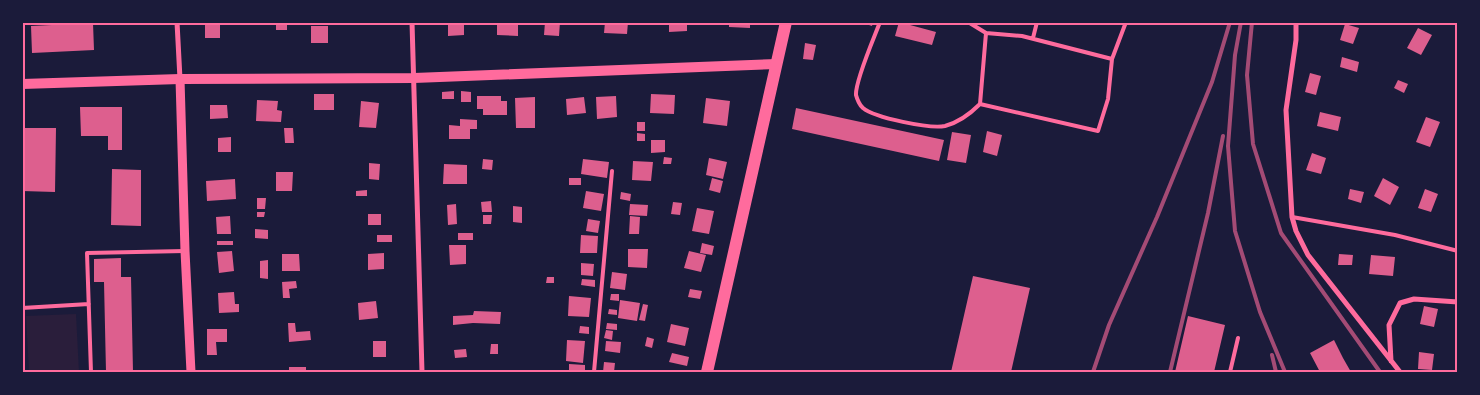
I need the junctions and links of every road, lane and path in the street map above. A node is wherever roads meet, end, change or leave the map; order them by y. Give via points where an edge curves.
1 (177, 22) edge
2 (412, 22) edge
3 (786, 22) edge
4 (880, 22) edge
5 (968, 22) edge
6 (1036, 22) edge
7 (1126, 22) edge
8 (1296, 22) edge
9 (986, 33) junction
10 (1033, 38) junction
11 (1112, 59) junction
12 (777, 64) junction
13 (414, 78) junction
14 (180, 79) junction
15 (22, 84) edge
16 (980, 104) junction
17 (612, 171) dead end
18 (1292, 217) junction
19 (185, 251) junction
20 (1458, 251) edge
21 (1458, 302) edge
22 (89, 304) junction
23 (22, 308) edge
24 (1238, 338) dead end
25 (1391, 361) junction
26 (92, 372) edge
27 (191, 372) edge
28 (422, 372) edge
29 (594, 372) edge
30 (707, 372) edge
31 (1230, 372) edge
32 (1400, 372) edge

1 - 14 street
2 - 13 street
3 - 12 main road
4 - 16 lane via 857,85 856,97 863,108 883,117 927,127 959,121
5 - 9 lane
6 - 10 lane
7 - 11 lane
8 - 18 street via 1286,110
9 - 10 lane
9 - 16 lane
10 - 11 lane
11 - 16 lane via 1108,99 1098,131
12 - 13 main road
12 - 30 main road
13 - 14 main road
13 - 28 street
14 - 15 main road
14 - 19 street
17 - 29 lane
18 - 20 lane via 1395,235
18 - 25 street via 1308,255
19 - 22 lane via 87,254
19 - 27 street
21 - 25 street via 1414,299 1400,303 1388,325
22 - 23 lane
22 - 26 lane
24 - 31 lane
25 - 32 street

